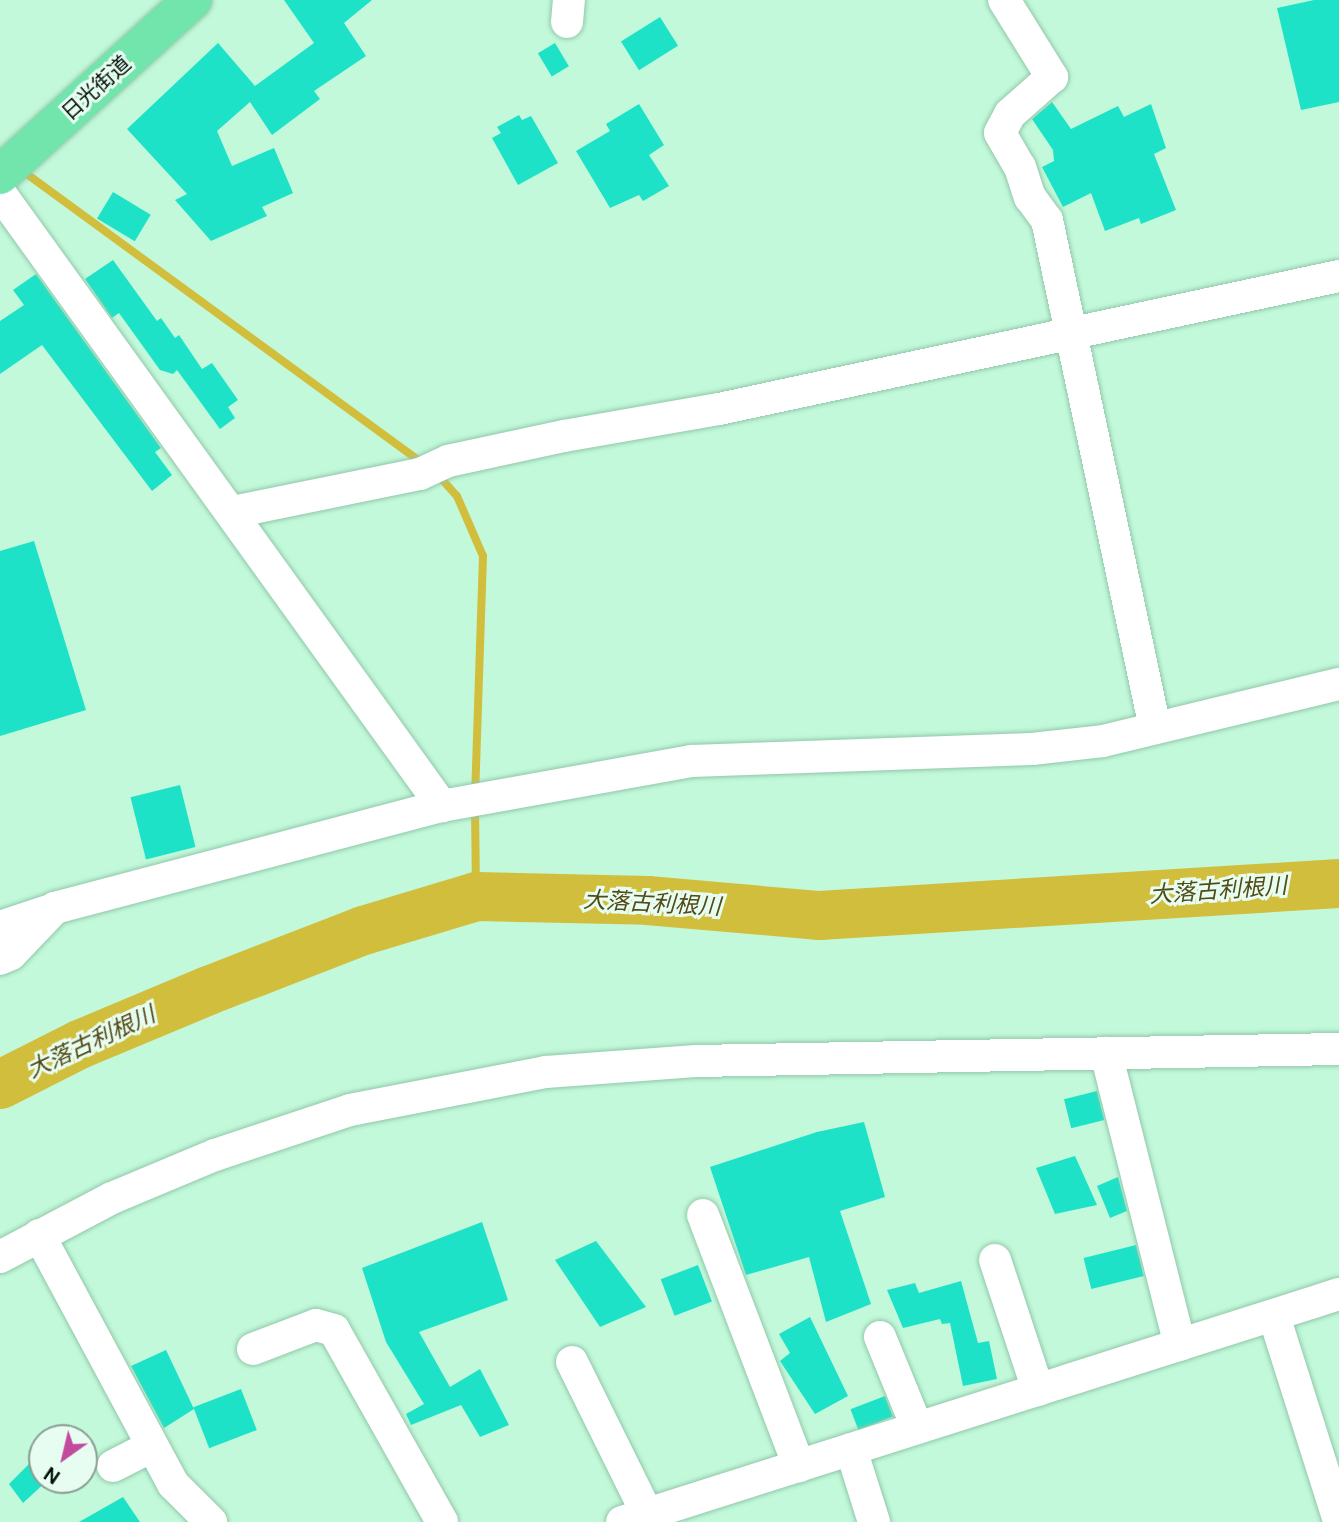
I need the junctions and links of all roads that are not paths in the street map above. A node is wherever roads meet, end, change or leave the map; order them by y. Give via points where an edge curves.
1 (192, 0) edge
2 (1003, 0) edge
3 (0, 175) edge
4 (0, 193) edge
5 (1339, 276) edge
6 (1071, 335) junction
7 (233, 512) junction
8 (1339, 684) edge
9 (1155, 729) junction
10 (442, 806) junction
11 (55, 908) junction
12 (0, 927) edge
13 (0, 959) edge
14 (1339, 1049) edge
15 (1106, 1053) junction
16 (704, 1215) dead end
17 (39, 1235) junction
18 (0, 1257) edge
19 (995, 1261) dead end
20 (1339, 1294) edge
21 (1274, 1316) junction
22 (880, 1337) dead end
23 (1180, 1345) junction
24 (253, 1349) dead end
25 (572, 1362) dead end
26 (1038, 1390) junction
27 (917, 1427) junction
28 (152, 1446) junction
29 (851, 1449) junction
30 (113, 1466) dead end
31 (799, 1466) junction
32 (635, 1518) edge
33 (1339, 1521) edge
34 (211, 1522) edge
35 (442, 1522) edge
36 (874, 1522) edge

1 - 3 highway, 日光街道
2 - 6 street via 1052,77 1010,114 1000,133 1020,167 1030,197 1047,220
4 - 7 street
5 - 6 street
6 - 7 street via 719,409 564,436 449,461 420,474
6 - 9 street
7 - 10 street
8 - 9 street
9 - 10 street via 1032,749 691,761
10 - 11 street
11 - 12 street
11 - 13 street
14 - 15 street
15 - 17 street via 696,1061 546,1072 350,1110 215,1154
15 - 23 street
16 - 31 street
17 - 18 street
17 - 28 street
19 - 26 street
20 - 21 street
21 - 23 street
21 - 33 street
22 - 27 street
23 - 26 street
24 - 35 street via 316,1325 334,1331
25 - 32 street
26 - 27 street
27 - 29 street
28 - 30 street
28 - 34 street via 173,1484
29 - 31 street
29 - 36 street
31 - 32 street

